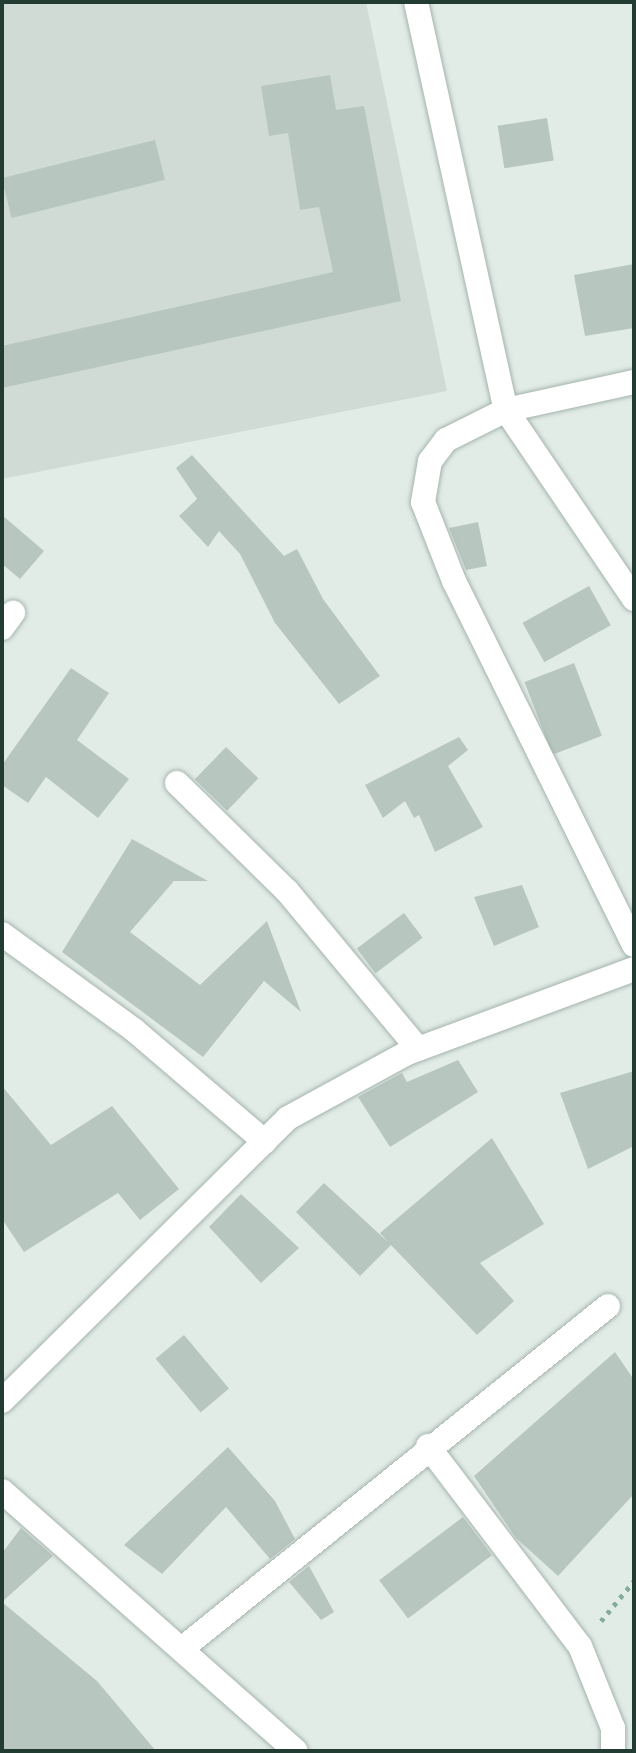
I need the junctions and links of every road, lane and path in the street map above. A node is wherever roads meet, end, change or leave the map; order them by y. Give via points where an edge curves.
1 (416, 2) edge
2 (634, 382) edge
3 (506, 410) junction
4 (634, 599) edge
5 (177, 783) dead end
6 (2, 934) edge
7 (634, 945) edge
8 (634, 969) edge
9 (418, 1049) junction
10 (265, 1142) junction
11 (608, 1306) dead end
12 (2, 1401) edge
13 (428, 1446) junction
14 (2, 1491) edge
15 (634, 1581) edge
16 (580, 1646) junction
17 (184, 1647) junction
18 (296, 1751) edge
19 (613, 1751) edge

1 - 3 street
2 - 3 street
3 - 4 street
3 - 7 street via 446,440 430,461 423,502 454,581
5 - 9 street via 287,891
6 - 10 street via 134,1030
8 - 9 street
9 - 10 street via 288,1118
10 - 12 street
11 - 13 street
13 - 16 street
13 - 17 street
14 - 17 street
15 - 16 path
16 - 19 street via 613,1728
17 - 18 street

